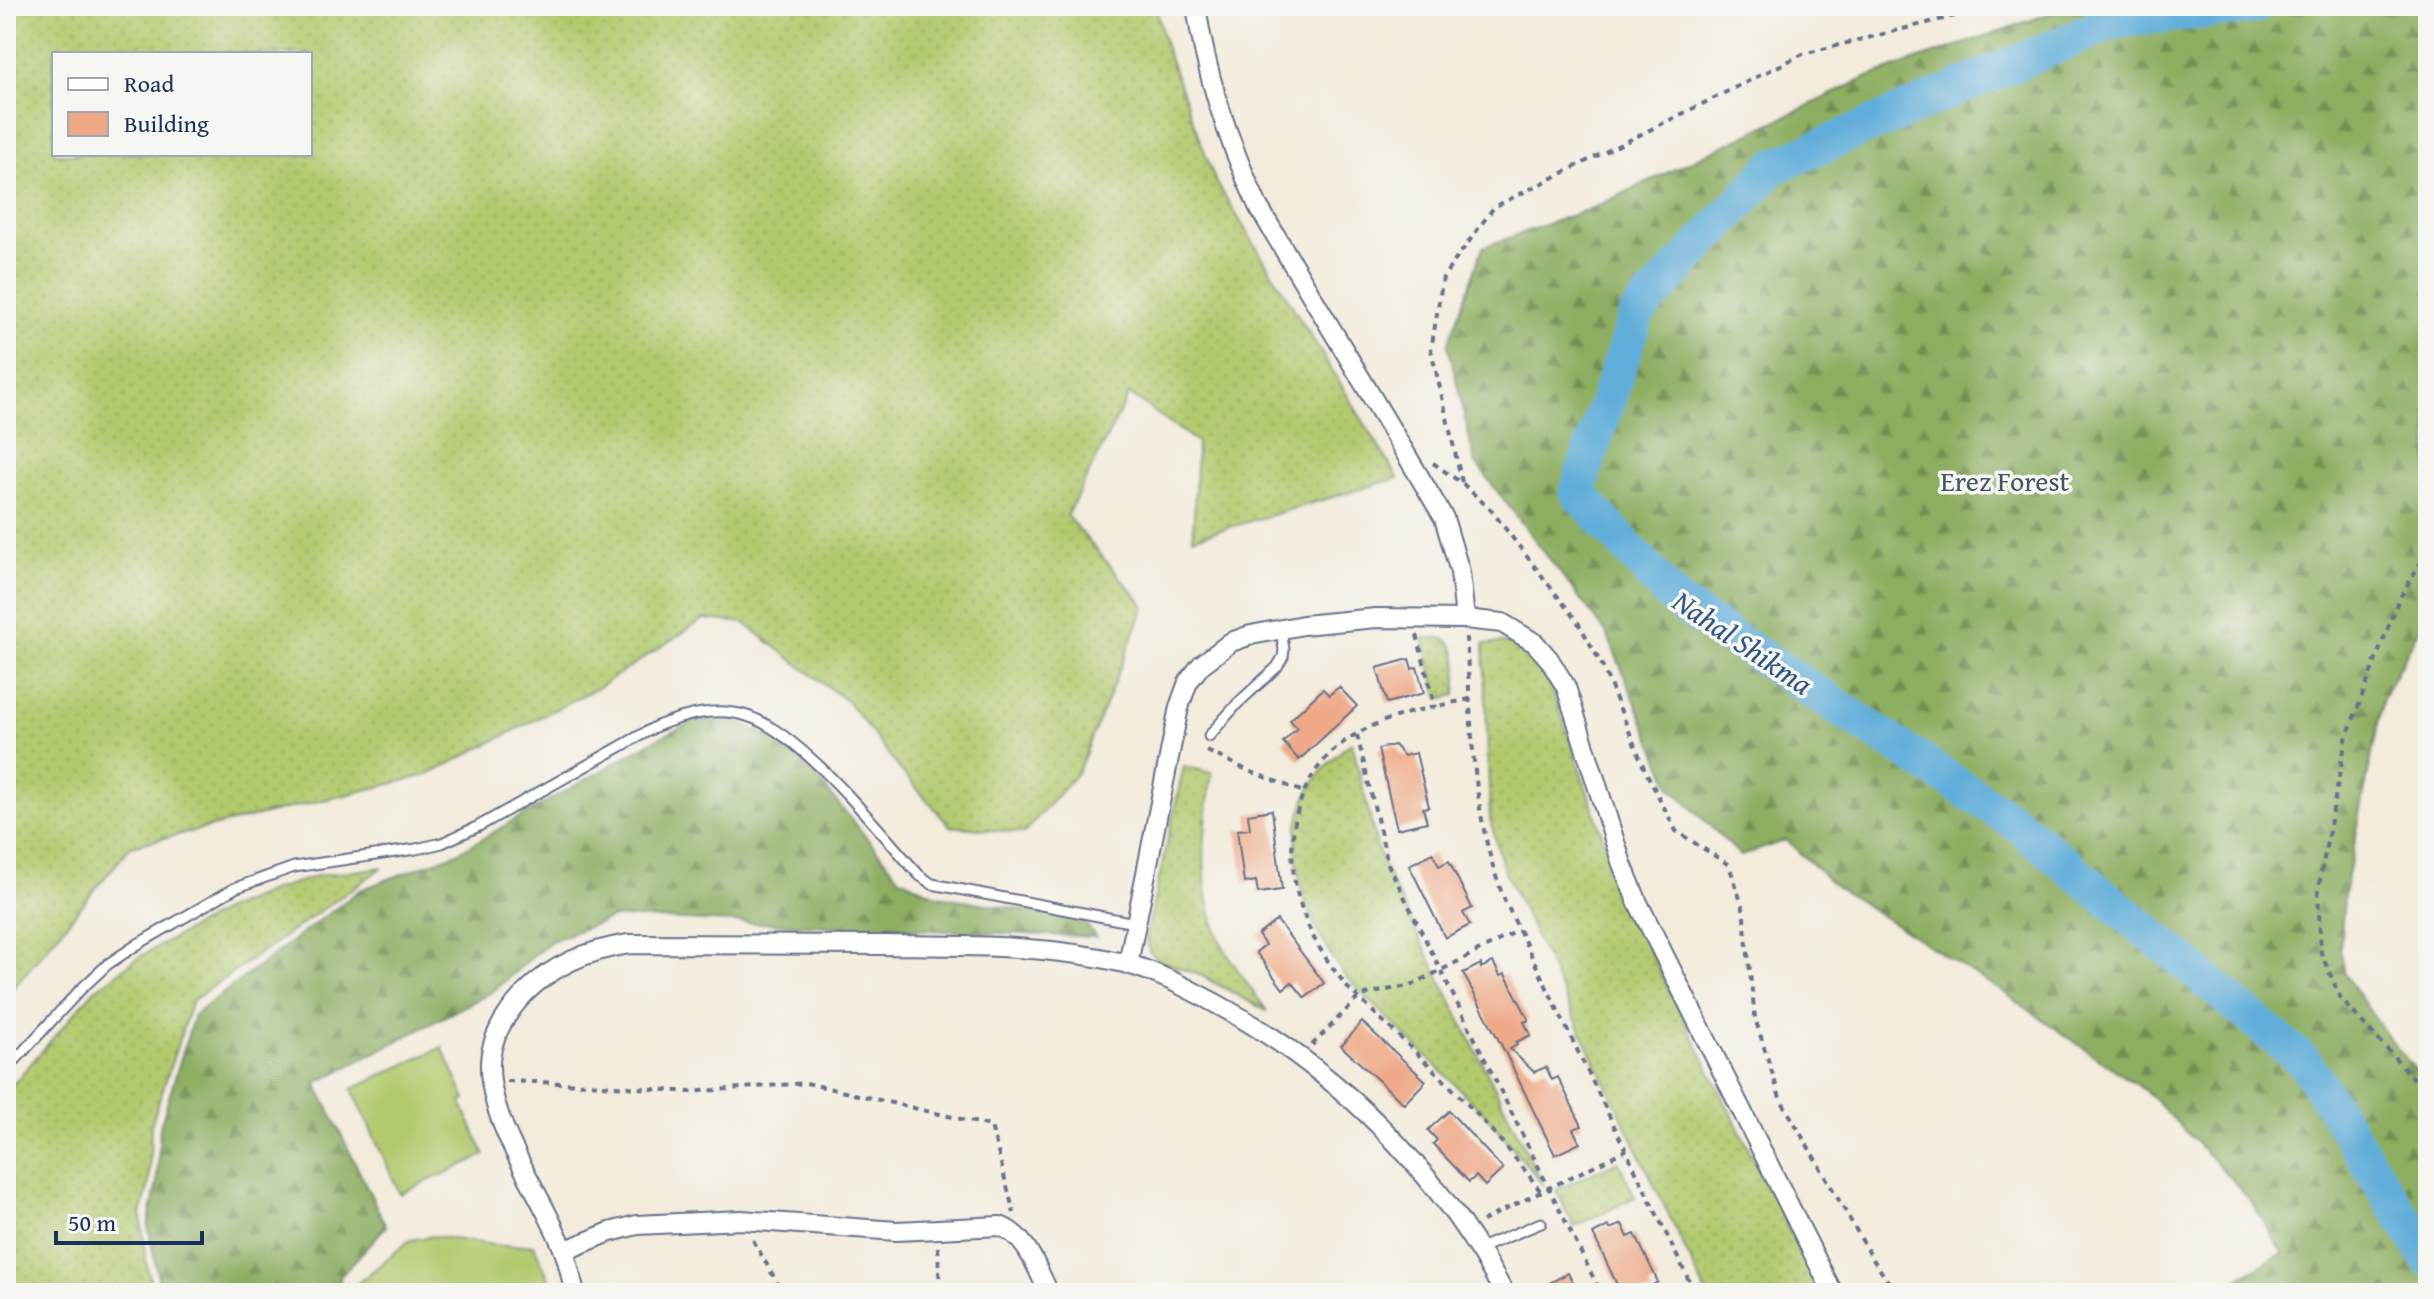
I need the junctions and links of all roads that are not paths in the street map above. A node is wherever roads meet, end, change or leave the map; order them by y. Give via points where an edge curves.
1 (1196, 6) edge
2 (1465, 619) junction
3 (1281, 629) junction
4 (1209, 736) dead end
5 (1135, 923) junction
6 (1128, 964) junction
7 (6, 1070) edge
8 (1541, 1223) dead end
9 (1478, 1249) junction
10 (564, 1251) junction
11 (575, 1293) edge
12 (1049, 1293) edge
13 (1504, 1293) edge
14 (1833, 1293) edge

1 - 2 street via 1207,68 1234,155 1258,206 1444,518 1460,572
2 - 3 street via 1341,620
2 - 14 street via 1517,630 1549,659 1566,687 1638,903
3 - 4 lane via 1284,650 1277,667
3 - 5 street via 1231,642 1188,682
5 - 6 street
5 - 7 lane via 932,884 827,774 773,729 749,716 701,713 657,726 442,843 294,867 235,888 108,964
6 - 9 street via 1234,1013 1324,1074 1401,1149
6 - 10 street via 1004,946 629,944 580,956 530,988 510,1008 490,1063 505,1128
8 - 9 lane
9 - 13 street
10 - 11 street
10 - 12 street via 637,1225 741,1220 851,1229 1000,1226 1022,1242

